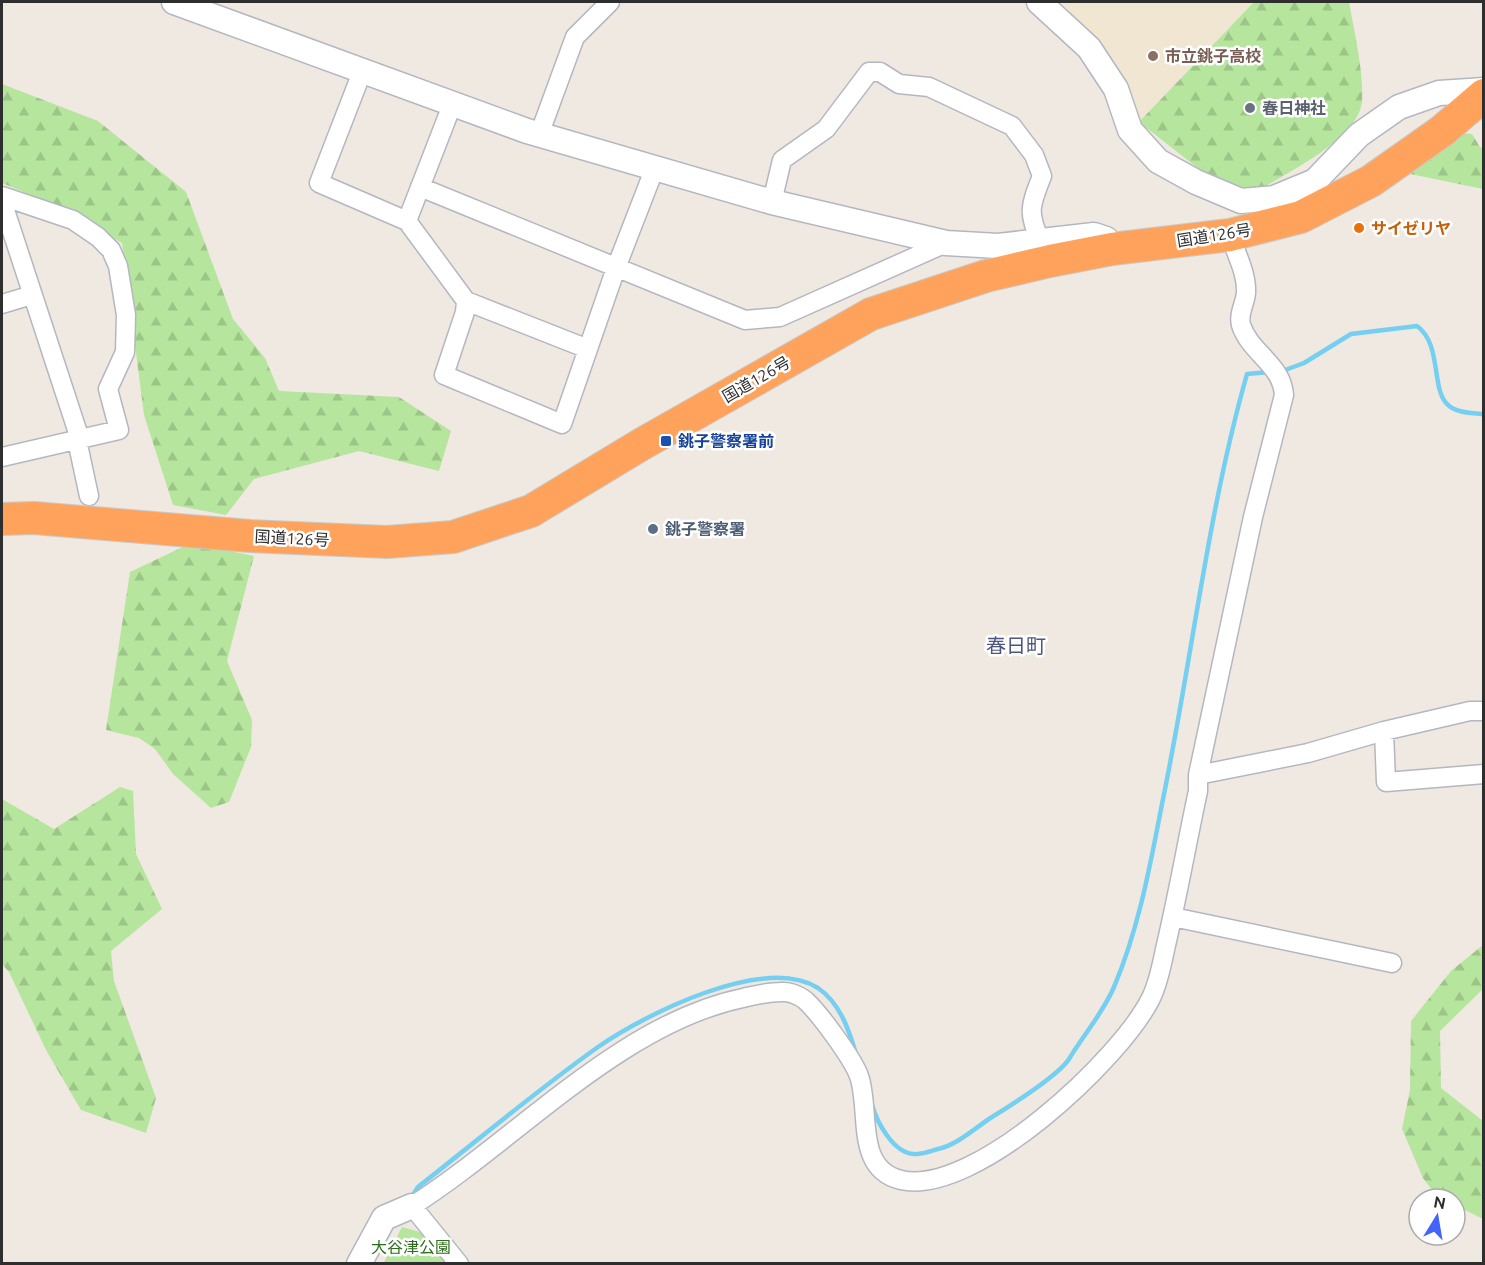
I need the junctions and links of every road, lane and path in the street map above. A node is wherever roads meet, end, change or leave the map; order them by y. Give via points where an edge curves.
1 (174, 2) edge
2 (610, 2) edge
3 (1039, 2) edge
4 (362, 72) junction
5 (1484, 90) edge
6 (1484, 95) edge
7 (452, 105) junction
8 (539, 135) junction
9 (654, 170) junction
10 (420, 187) junction
11 (2, 196) edge
12 (2, 201) edge
13 (772, 202) junction
14 (407, 221) junction
15 (1230, 235) junction
16 (1041, 242) junction
17 (946, 243) junction
18 (1112, 249) junction
19 (616, 268) junction
20 (33, 294) junction
21 (466, 301) junction
22 (2, 304) edge
23 (588, 349) junction
24 (79, 440) junction
25 (2, 457) edge
26 (89, 496) dead end
27 (2, 519) edge
28 (1484, 711) edge
29 (1384, 731) junction
30 (1484, 774) edge
31 (1198, 775) junction
32 (1173, 917) junction
33 (1392, 963) dead end
34 (412, 1206) junction
35 (360, 1263) edge
36 (459, 1263) edge

1 - 4 street
2 - 8 street via 575,37
3 - 5 street via 1089,48 1116,89 1131,130 1158,161 1241,201 1274,198 1315,181 1359,135 1399,107 1439,93
4 - 7 street
4 - 14 street via 319,183
6 - 15 highway, 国道126号 via 1442,131 1348,194 1301,217
7 - 8 street
7 - 10 street
8 - 9 street
9 - 13 street
9 - 19 street
10 - 14 street
10 - 19 street
11 - 24 street via 73,220 111,250 118,266 126,315 124,352 108,389 120,430
12 - 20 street
13 - 16 street via 782,160 826,129 869,72 880,72 899,84 929,87 1012,126 1034,155 1042,176 1030,205
13 - 17 street
14 - 21 street
15 - 18 highway, 国道126号
15 - 31 street via 1246,294 1241,324 1248,339 1275,368 1284,395 1253,517
16 - 17 street via 998,246
16 - 18 street via 1094,235 1107,239
17 - 19 street via 780,317 745,320
18 - 27 highway, 国道126号 via 986,276 871,314 531,511 453,537 364,542
19 - 23 street
20 - 22 street
20 - 24 street
21 - 23 street
21 - 23 street via 444,375 562,424
24 - 25 street
24 - 26 street
28 - 29 street
29 - 30 street via 1386,782
29 - 31 street via 1308,753
31 - 32 street
32 - 33 street
32 - 34 street via 1151,999 1103,1063 1039,1120 966,1169 943,1177 902,1181 877,1165 867,1143 859,1076 805,1000 787,991 719,1003 676,1019 613,1058
34 - 35 street via 384,1218
34 - 36 street

